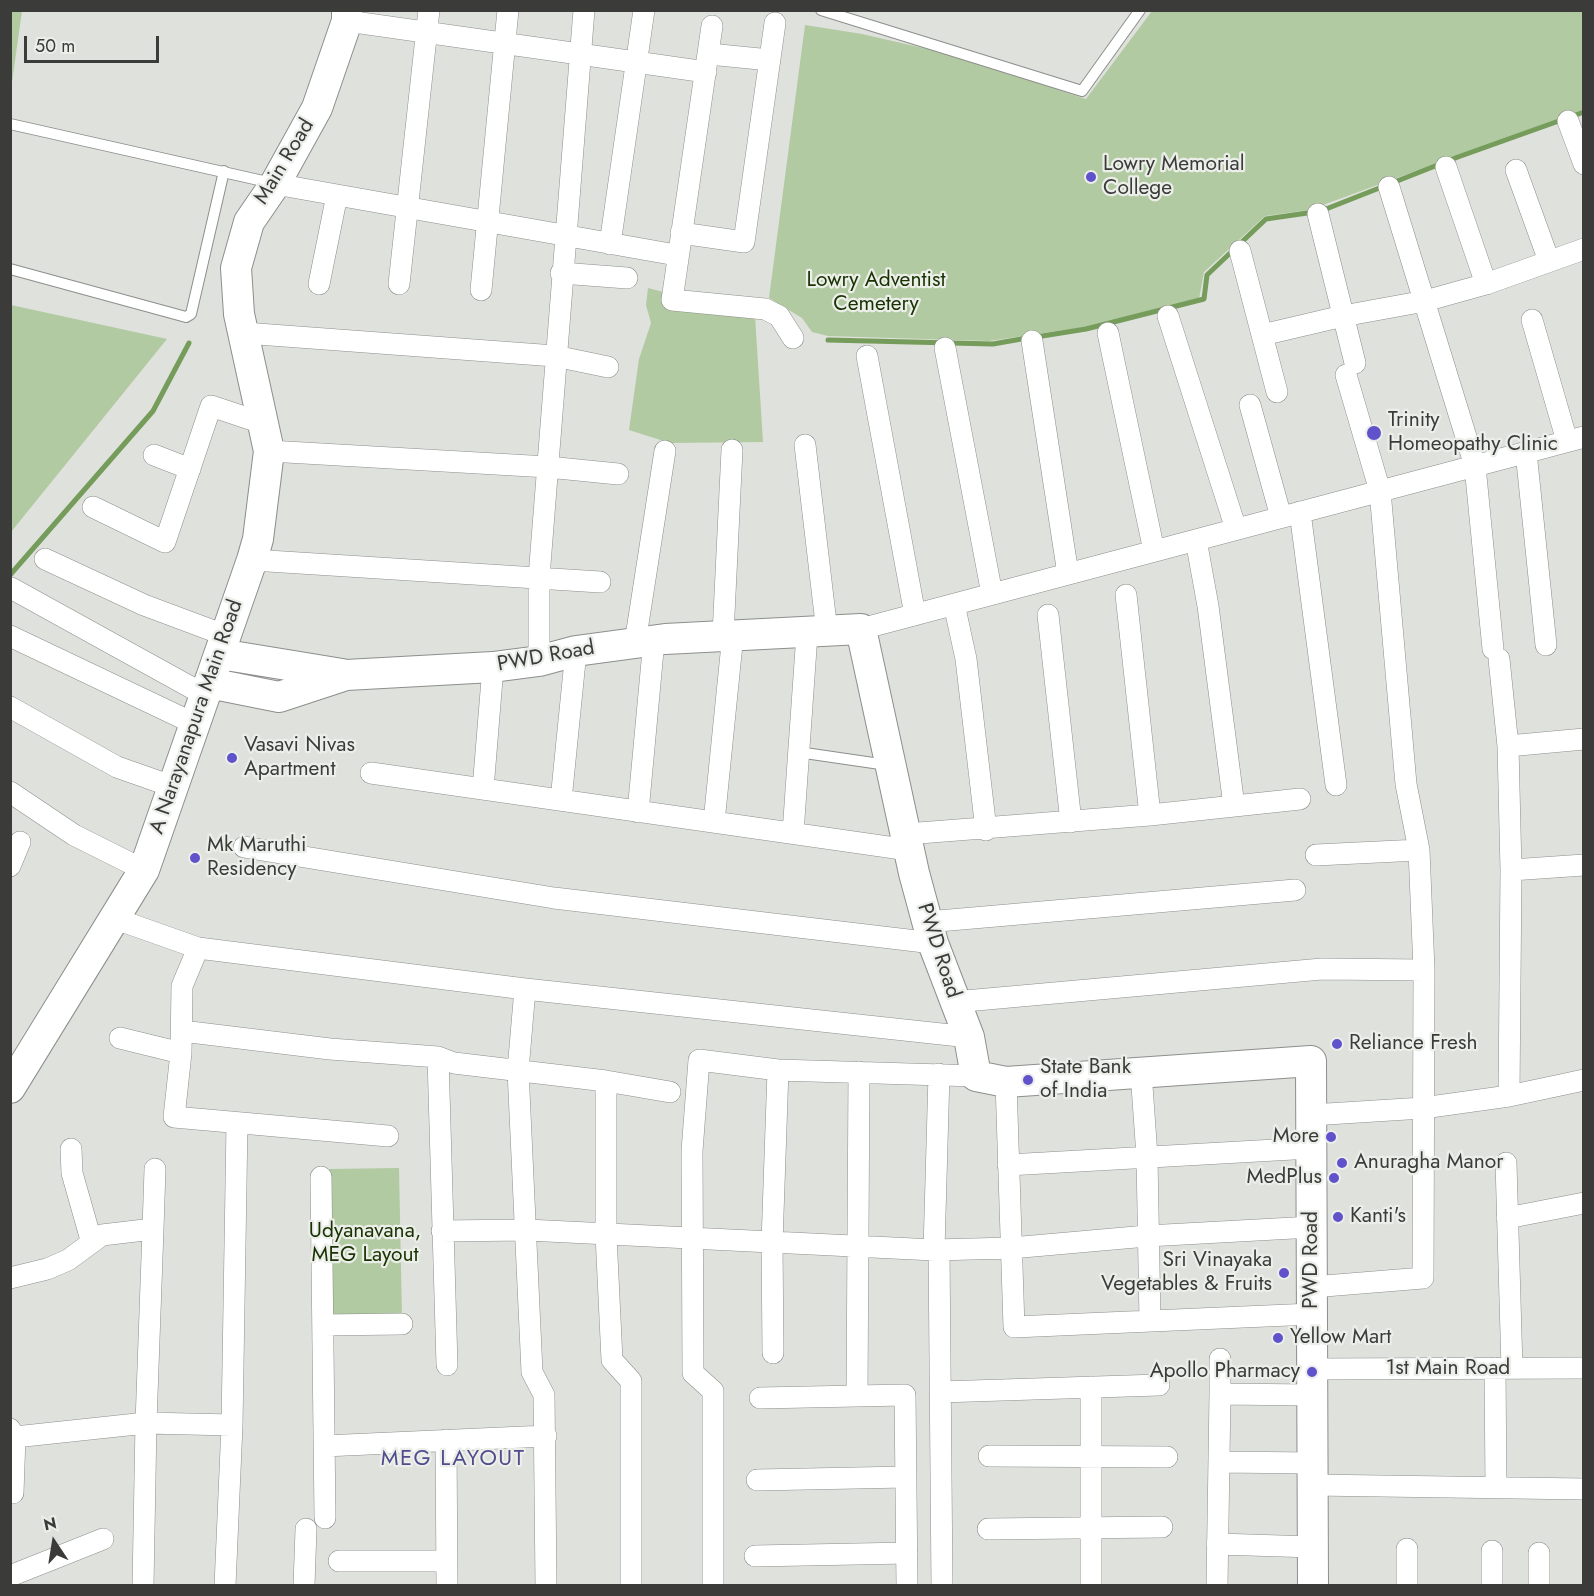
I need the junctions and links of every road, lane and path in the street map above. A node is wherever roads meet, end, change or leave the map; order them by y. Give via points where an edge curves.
1 (429, 10) edge
2 (508, 10) edge
3 (584, 10) edge
4 (644, 10) edge
5 (821, 10) edge
6 (1140, 10) edge
7 (347, 16) edge
8 (775, 23) dead end
9 (712, 26) dead end
10 (427, 32) junction
11 (504, 43) junction
12 (580, 54) junction
13 (770, 60) junction
14 (636, 62) junction
15 (707, 63) junction
16 (1568, 121) dead end
17 (10, 124) edge
18 (1584, 164) edge
19 (1446, 167) dead end
20 (1516, 170) dead end
21 (224, 171) junction
22 (275, 184) junction
23 (1389, 187) dead end
24 (336, 195) junction
25 (409, 208) junction
26 (1318, 214) dead end
27 (487, 222) junction
28 (681, 233) junction
29 (564, 236) junction
30 (610, 244) junction
31 (1584, 249) edge
32 (1240, 251) dead end
33 (676, 255) junction
34 (1549, 261) junction
35 (10, 269) edge
36 (561, 273) junction
37 (627, 278) dead end
38 (319, 284) dead end
39 (399, 284) dead end
40 (1486, 284) junction
41 (481, 290) dead end
42 (1425, 301) junction
43 (1168, 316) dead end
44 (1343, 316) junction
45 (1532, 320) dead end
46 (241, 324) junction
47 (1108, 333) dead end
48 (1262, 335) junction
49 (793, 338) dead end
50 (1032, 341) dead end
51 (945, 348) dead end
52 (555, 356) junction
53 (867, 356) dead end
54 (608, 368) dead end
55 (1277, 392) dead end
56 (1250, 405) dead end
57 (267, 437) junction
58 (1575, 439) edge
59 (805, 445) dead end
60 (732, 450) dead end
61 (665, 451) dead end
62 (1526, 452) junction
63 (154, 455) dead end
64 (1475, 466) junction
65 (548, 467) junction
66 (190, 469) junction
67 (618, 474) dead end
68 (1380, 491) junction
69 (93, 507) dead end
70 (1291, 515) junction
71 (1236, 529) junction
72 (1196, 540) junction
73 (1154, 551) junction
74 (45, 559) dead end
75 (252, 560) junction
76 (1068, 574) junction
77 (539, 577) junction
78 (600, 582) dead end
79 (11, 588) edge
80 (992, 594) junction
81 (1126, 595) dead end
82 (954, 604) junction
83 (915, 615) junction
84 (1048, 615) dead end
85 (861, 629) junction
86 (817, 633) junction
87 (728, 634) junction
88 (10, 636) edge
89 (645, 641) junction
90 (224, 645) junction
91 (1546, 645) dead end
92 (576, 651) junction
93 (538, 661) junction
94 (493, 667) junction
95 (346, 675) junction
96 (206, 689) junction
97 (10, 707) edge
98 (195, 724) junction
99 (1584, 740) edge
100 (1508, 746) junction
101 (798, 752) junction
102 (891, 765) junction
103 (372, 774) dead end
104 (1336, 785) dead end
105 (174, 787) junction
106 (483, 789) junction
107 (10, 792) edge
108 (1300, 799) dead end
109 (561, 800) junction
110 (1234, 806) junction
111 (638, 812) junction
112 (1150, 815) junction
113 (714, 822) junction
114 (1071, 822) junction
115 (986, 830) junction
116 (793, 834) junction
117 (20, 842) dead end
118 (908, 842) junction
119 (244, 847) dead end
120 (1419, 850) junction
121 (1316, 855) dead end
122 (1584, 865) edge
123 (10, 866) edge
124 (144, 870) junction
125 (1511, 870) junction
126 (1295, 890) dead end
127 (116, 919) junction
128 (930, 932) junction
129 (198, 948) junction
130 (1424, 970) junction
131 (525, 989) junction
132 (954, 1002) junction
133 (182, 1031) junction
134 (969, 1037) junction
135 (120, 1038) dead end
136 (181, 1053) junction
137 (438, 1057) junction
138 (518, 1070) junction
139 (778, 1070) junction
140 (859, 1072) junction
141 (1141, 1072) junction
142 (939, 1074) junction
143 (976, 1076) junction
144 (1584, 1080) edge
145 (606, 1081) junction
146 (1005, 1082) junction
147 (10, 1088) edge
148 (670, 1092) dead end
149 (1509, 1096) junction
150 (1422, 1108) junction
151 (1311, 1115) junction
152 (237, 1124) junction
153 (388, 1137) dead end
154 (1311, 1148) junction
155 (71, 1149) dead end
156 (1147, 1156) junction
157 (1506, 1163) dead end
158 (1008, 1165) junction
159 (155, 1169) dead end
160 (321, 1177) dead end
161 (1584, 1203) edge
162 (1507, 1218) junction
163 (1312, 1227) junction
164 (153, 1228) junction
165 (527, 1230) junction
166 (442, 1231) junction
167 (606, 1235) junction
168 (1147, 1236) junction
169 (692, 1238) junction
170 (91, 1240) junction
171 (772, 1243) junction
172 (856, 1247) junction
173 (1011, 1248) junction
174 (937, 1250) junction
175 (10, 1278) edge
176 (1312, 1300) junction
177 (1150, 1321) junction
178 (402, 1324) dead end
179 (323, 1325) junction
180 (773, 1353) dead end
181 (1220, 1359) dead end
182 (447, 1365) dead end
183 (1503, 1368) junction
184 (1584, 1368) edge
185 (1312, 1382) junction
186 (1159, 1385) dead end
187 (1091, 1387) junction
188 (940, 1392) junction
189 (1220, 1394) junction
190 (857, 1396) junction
191 (760, 1398) dead end
192 (146, 1423) junction
193 (232, 1425) junction
194 (13, 1433) edge
195 (546, 1436) junction
196 (446, 1440) junction
197 (324, 1446) junction
198 (989, 1456) dead end
199 (1091, 1456) junction
200 (1167, 1457) dead end
201 (1219, 1462) junction
202 (1313, 1474) junction
203 (906, 1477) junction
204 (757, 1479) dead end
205 (1496, 1488) junction
206 (1584, 1489) edge
207 (13, 1493) dead end
208 (325, 1518) dead end
209 (1162, 1527) dead end
210 (1091, 1528) junction
211 (306, 1529) dead end
212 (988, 1529) dead end
213 (103, 1539) dead end
214 (1217, 1544) junction
215 (1313, 1547) junction
216 (1407, 1550) dead end
217 (1492, 1551) dead end
218 (1539, 1553) dead end
219 (755, 1556) dead end
220 (339, 1561) dead end
221 (447, 1562) junction
222 (941, 1564) junction
223 (907, 1568) edge
224 (10, 1576) edge
225 (143, 1586) edge
226 (225, 1586) edge
227 (304, 1586) edge
228 (447, 1586) edge
229 (546, 1586) edge
230 (631, 1586) edge
231 (713, 1586) edge
232 (942, 1586) edge
233 (1091, 1586) edge
234 (1216, 1586) edge
235 (1313, 1586) edge
236 (1407, 1586) edge
237 (1492, 1586) edge
238 (1539, 1586) edge

1 - 10 street
2 - 11 street
3 - 12 street
4 - 14 street
5 - 6 lane via 1082,91
7 - 10 street
7 - 22 street, Main Road via 317,108
8 - 13 street
9 - 15 street
10 - 11 street
10 - 25 street
11 - 12 street
11 - 27 street
12 - 14 street
12 - 29 street
13 - 15 street
13 - 28 street via 744,242
14 - 15 street
14 - 30 street
15 - 28 street
16 - 18 street
17 - 21 lane
19 - 40 street
20 - 34 street
21 - 22 lane
21 - 35 lane via 190,314 186,317
22 - 24 street
22 - 46 street, Main Road via 249,222 236,268
23 - 42 street
24 - 25 street
24 - 38 street
25 - 27 street
25 - 39 street
26 - 44 street
27 - 29 street
27 - 41 street
28 - 33 street
29 - 30 street
29 - 36 street
30 - 33 street
31 - 34 street
32 - 48 street
33 - 49 street via 672,300 765,309 779,316
34 - 40 street
36 - 37 street
36 - 52 street
40 - 42 street
42 - 44 street
42 - 64 street
43 - 71 street
44 - 48 street
44 - 68 street via 1350,369
45 - 58 street
46 - 52 street
46 - 57 street, A Narayanapura Main Road
47 - 73 street
48 - 55 street
50 - 76 street
51 - 80 street
52 - 54 street
52 - 65 street
53 - 83 street
56 - 70 street
57 - 65 street
57 - 66 street via 211,406
57 - 75 street, A Narayanapura Main Road via 258,538
58 - 62 street
59 - 86 street
60 - 87 street
61 - 89 street
62 - 64 street
62 - 91 street
63 - 66 street
64 - 68 street
64 - 100 street
65 - 67 street
65 - 77 street
66 - 69 street via 165,542
68 - 70 street
68 - 120 street via 1406,784
70 - 71 street
70 - 104 street
71 - 72 street
72 - 73 street
72 - 110 street
73 - 76 street
74 - 90 street
75 - 77 street
75 - 90 street, A Narayanapura Main Road
76 - 80 street
77 - 78 street
77 - 93 street
79 - 96 street
80 - 82 street
81 - 112 street
82 - 83 street
82 - 115 street via 966,659
83 - 85 street
84 - 114 street
85 - 86 street, PWD Road
85 - 102 street, PWD Road
86 - 87 street, PWD Road
86 - 101 street
87 - 89 street, PWD Road
87 - 113 street
88 - 98 street
89 - 92 street, PWD Road
89 - 111 street
90 - 95 street
90 - 96 street, A Narayanapura Main Road
92 - 93 street, PWD Road
92 - 109 street
93 - 94 street, PWD Road
94 - 95 street, PWD Road
94 - 106 street
95 - 96 street, PWD Road via 279,697
96 - 98 street, A Narayanapura Main Road
97 - 105 street via 117,767
98 - 105 street, A Narayanapura Main Road
99 - 100 street
100 - 125 street
101 - 102 lane
101 - 116 street
102 - 118 street, PWD Road
103 - 106 street
105 - 124 street, A Narayanapura Main Road
106 - 109 street
107 - 124 street via 74,835
108 - 110 street
109 - 111 street
110 - 112 street
111 - 113 street
112 - 114 street
113 - 116 street
114 - 115 street
115 - 118 street
116 - 118 street
117 - 123 street
118 - 128 street, PWD Road
119 - 128 street via 554,898
120 - 121 street
120 - 130 street
122 - 125 street
124 - 127 street, A Narayanapura Main Road
125 - 149 street
126 - 128 street
127 - 129 street
127 - 147 street, A Narayanapura Main Road
128 - 132 street, PWD Road
129 - 131 street
129 - 133 street via 182,986
130 - 132 street via 1322,969
130 - 150 street
131 - 134 street
131 - 138 street
132 - 134 street, PWD Road
133 - 136 street
133 - 137 street
134 - 143 street, PWD Road
135 - 136 street
136 - 152 street via 174,1117
137 - 138 street via 454,1063
137 - 166 street
138 - 145 street
138 - 165 street
139 - 140 street
139 - 169 street via 699,1060 692,1152
139 - 171 street
140 - 142 street
140 - 172 street
141 - 146 street, PWD Road
141 - 151 street, PWD Road via 1311,1061
141 - 156 street
142 - 143 street
142 - 174 street
143 - 146 street, PWD Road
144 - 149 street
145 - 148 street
145 - 167 street
146 - 158 street
149 - 150 street
150 - 151 street
150 - 176 street via 1423,1278
151 - 154 street, PWD Road
152 - 153 street
152 - 193 street
154 - 156 street
154 - 163 street, PWD Road
155 - 170 street via 74,1183
156 - 158 street
156 - 168 street
157 - 162 street
158 - 173 street
159 - 164 street
160 - 179 street
161 - 162 street
162 - 183 street
163 - 168 street
163 - 176 street, PWD Road
164 - 170 street
164 - 192 street
165 - 166 street
165 - 167 street
165 - 195 street via 532,1372 544,1395
166 - 182 street
167 - 169 street
167 - 230 street via 612,1360 631,1381
168 - 173 street
168 - 177 street
169 - 171 street
169 - 231 street via 693,1373 713,1391
170 - 175 street via 68,1260
171 - 172 street
171 - 180 street
172 - 174 street
172 - 190 street
173 - 174 street
173 - 177 street via 1014,1327
174 - 188 street
176 - 177 street
176 - 185 street, PWD Road
178 - 179 street
179 - 197 street
181 - 189 street
183 - 184 street, 1st Main Road
183 - 185 street, 1st Main Road
183 - 205 street
185 - 189 street, 1st Main Road
185 - 202 street, PWD Road
186 - 187 street
187 - 188 street
187 - 199 street
188 - 222 street
189 - 201 street
190 - 191 street
190 - 203 street via 905,1395
192 - 193 street
192 - 194 street
192 - 225 street
193 - 226 street
194 - 207 street
195 - 196 street
195 - 229 street
196 - 197 street
196 - 221 street
197 - 208 street
198 - 199 street
199 - 200 street
199 - 210 street
201 - 202 street
201 - 214 street
202 - 205 street
202 - 215 street, PWD Road
203 - 204 street
203 - 223 street
205 - 206 street
209 - 210 street
210 - 212 street
210 - 233 street
211 - 227 street
213 - 224 street
214 - 215 street
214 - 234 street
215 - 235 street, PWD Road
216 - 236 street
217 - 237 street
218 - 238 street
219 - 223 street
220 - 221 street
221 - 228 street
222 - 223 street
222 - 232 street

